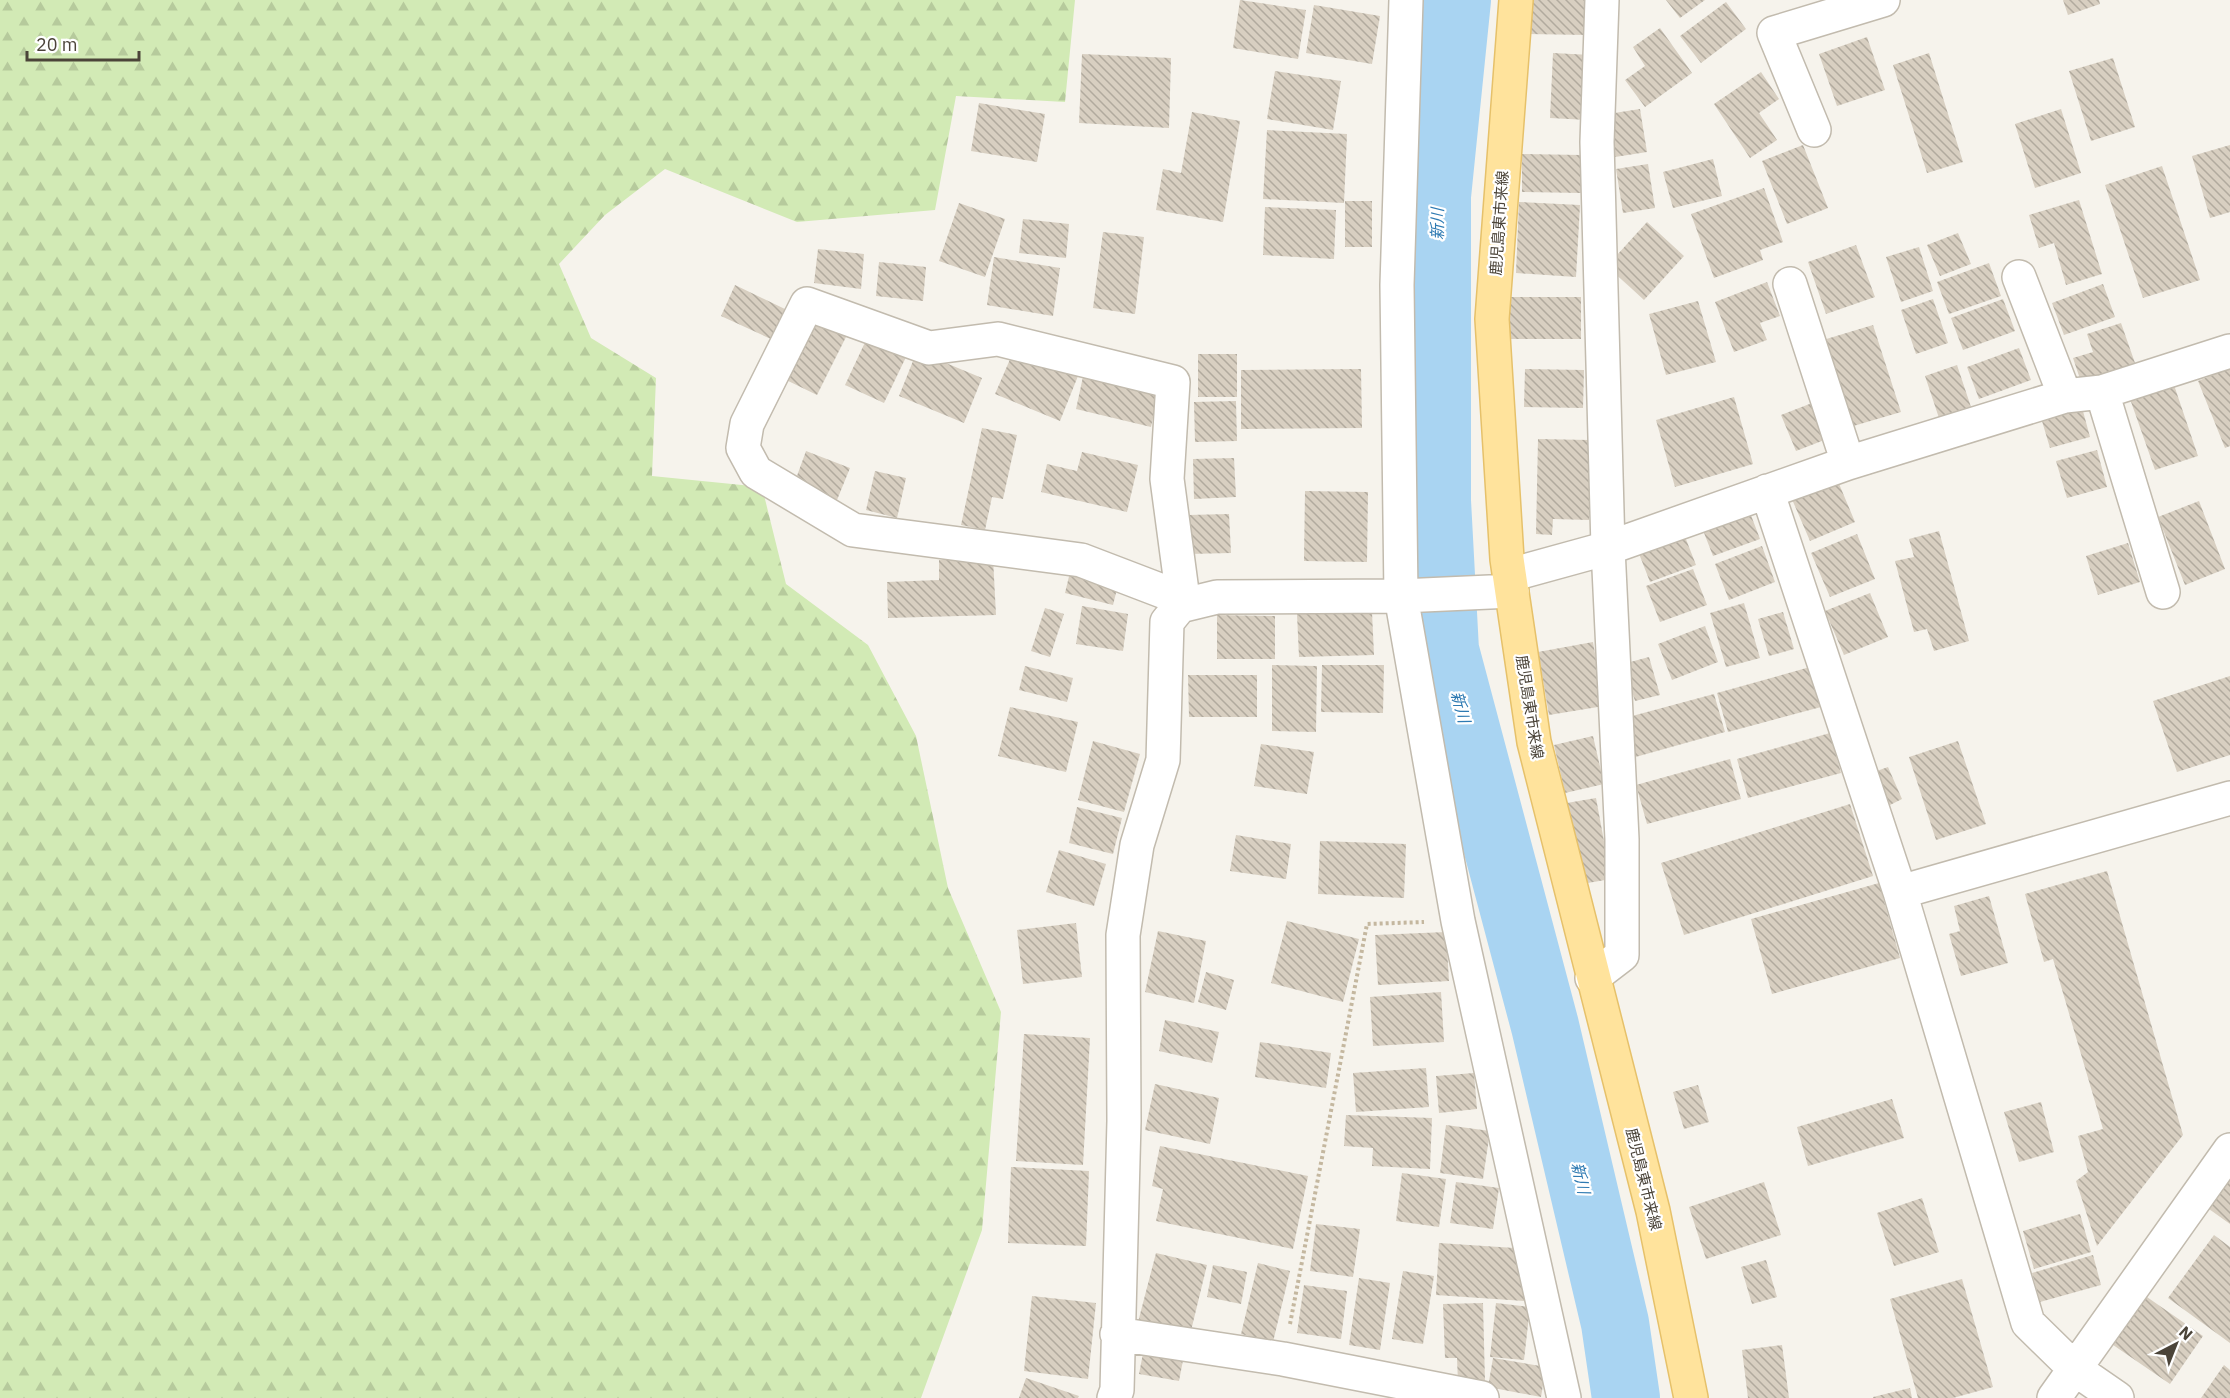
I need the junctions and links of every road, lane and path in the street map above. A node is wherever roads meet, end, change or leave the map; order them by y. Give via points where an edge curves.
1 (1406, 0) edge
2 (1516, 0) edge
3 (1602, 0) edge
4 (1883, 0) edge
5 (1814, 130) dead end
6 (2019, 277) dead end
7 (1790, 284) dead end
8 (2230, 351) edge
9 (2102, 392) junction
10 (2065, 396) junction
11 (1848, 463) junction
12 (1767, 491) junction
13 (1608, 548) junction
14 (1511, 583) junction
15 (2163, 592) dead end
16 (1401, 596) junction
17 (1182, 602) junction
18 (2230, 798) edge
19 (1900, 892) junction
20 (1458, 921) junction
21 (1592, 978) junction
22 (2230, 1150) edge
23 (1117, 1334) junction
24 (1283, 1359) junction
25 (2075, 1369) junction
26 (1114, 1398) edge
27 (1482, 1398) edge
28 (1564, 1398) edge
29 (1691, 1398) edge
30 (2054, 1398) edge
31 (2117, 1398) edge

1 - 16 street via 1396,285
2 - 14 main road, 鹿児島東市来線 via 1492,319
3 - 13 street via 1597,142
4 - 5 street via 1774,33
6 - 10 street
7 - 11 street
8 - 9 street
9 - 10 street
9 - 15 street
10 - 11 street
11 - 12 street
12 - 13 street
12 - 19 street
13 - 14 street
13 - 21 street via 1622,839 1622,955
14 - 16 street
14 - 21 main road, 鹿児島東市来線 via 1534,742
16 - 17 street via 1217,597
16 - 20 street
17 - 17 street via 1167,479 1173,382 998,339 929,348 807,304 747,424 743,448 756,472 853,530 1081,560
17 - 23 street via 1167,622 1163,760 1137,845 1123,935 1124,1121
18 - 19 street
19 - 25 street via 2028,1323
20 - 24 path via 1368,924
20 - 28 street
21 - 29 main road, 鹿児島東市来線 via 1653,1211
22 - 25 street
23 - 24 street
23 - 26 street
24 - 27 street
25 - 30 street
25 - 31 street

